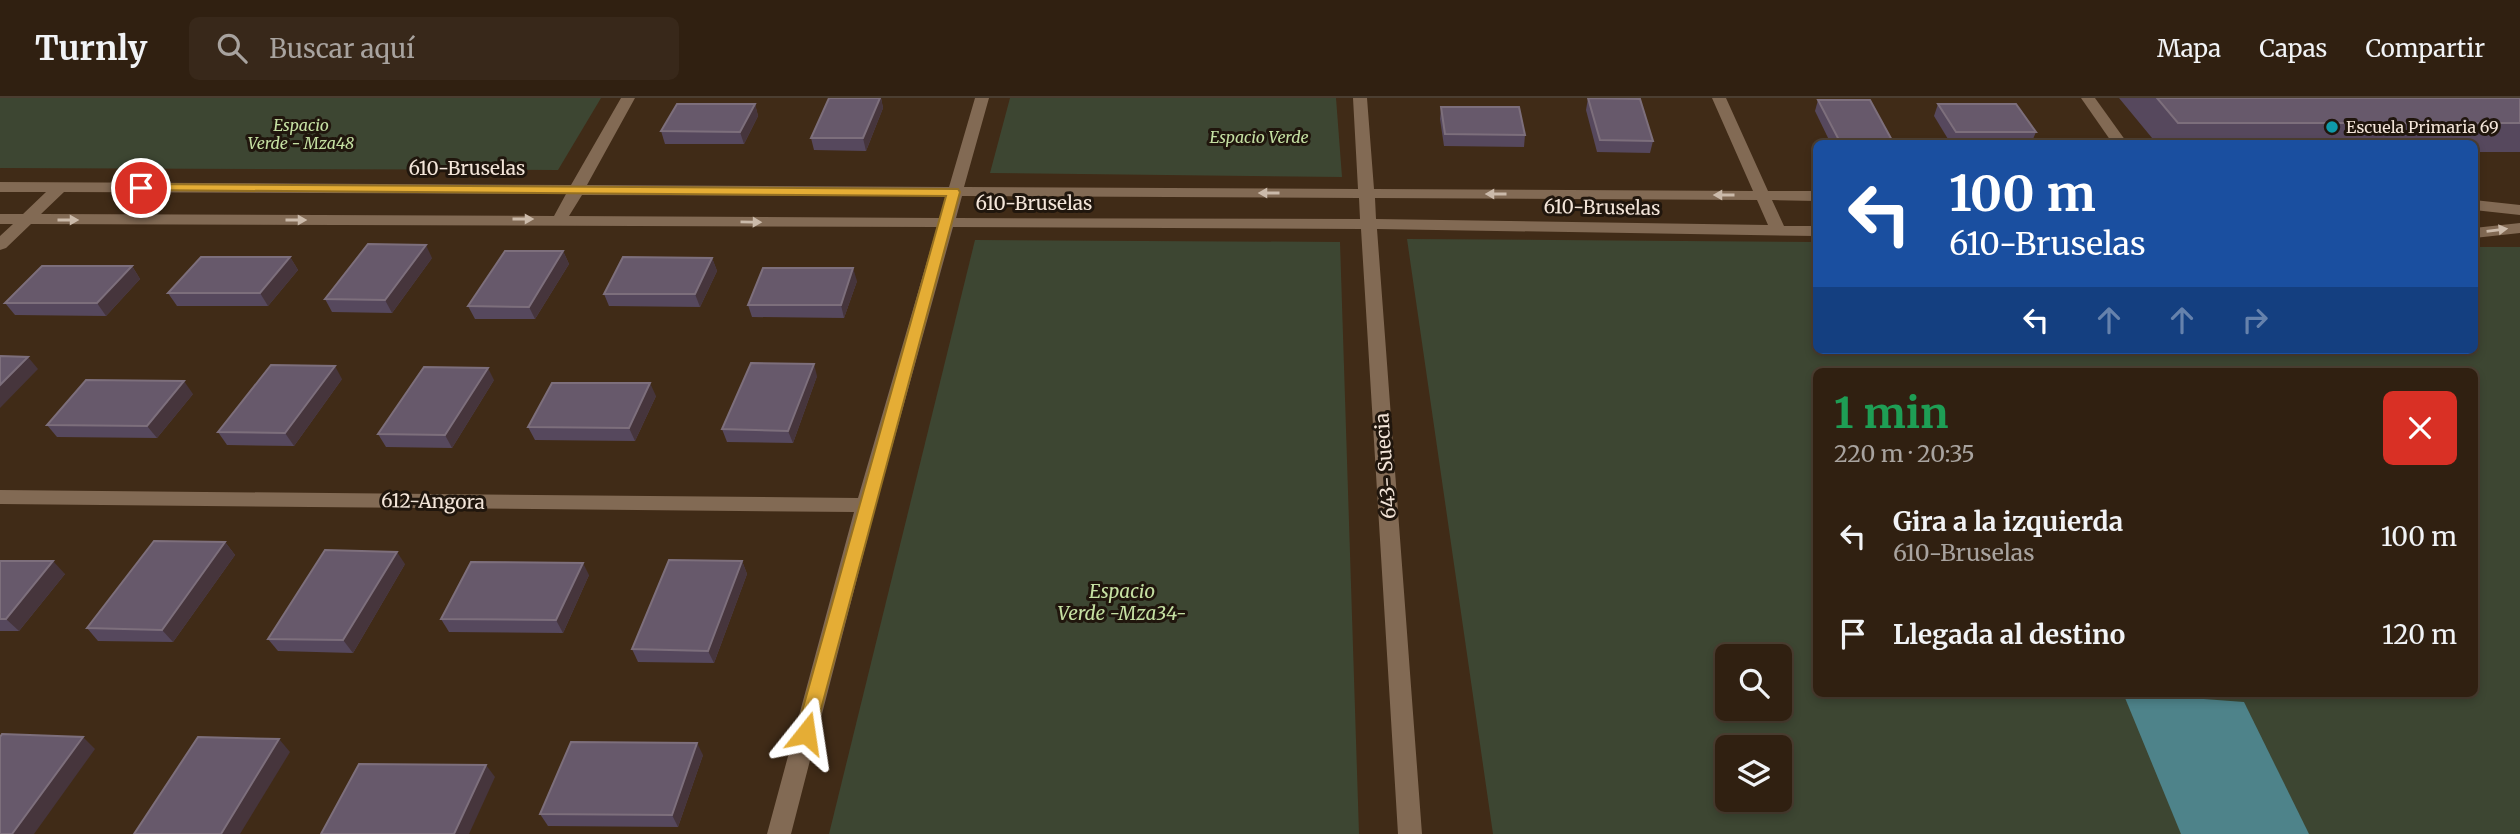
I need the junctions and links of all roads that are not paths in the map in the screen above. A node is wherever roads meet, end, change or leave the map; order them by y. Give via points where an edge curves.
1 (628, 98) edge
2 (982, 98) edge
3 (1360, 98) edge
4 (1720, 98) edge
5 (2088, 98) edge
6 (2118, 140) edge
7 (0, 187) edge
8 (60, 187) junction
9 (576, 190) junction
10 (954, 192) junction
11 (1368, 194) junction
12 (1762, 195) junction
13 (1813, 196) edge
14 (2478, 205) edge
15 (2520, 210) edge
16 (0, 219) edge
17 (560, 219) junction
18 (26, 220) junction
19 (945, 224) junction
20 (1368, 224) junction
21 (2520, 228) edge
22 (1778, 231) junction
23 (1813, 231) edge
24 (2478, 233) edge
25 (0, 245) edge
26 (0, 497) edge
27 (866, 505) junction
28 (779, 834) edge
29 (1410, 834) edge

1 - 9 street
2 - 10 street
3 - 11 street, 643- Suecia
4 - 12 street
5 - 6 street
7 - 8 street, 610-Bruselas
8 - 9 street, 610-Bruselas
8 - 18 street
9 - 10 street, 610-Bruselas
9 - 17 street
11 -> 10 street, 610-Bruselas
10 - 19 street
12 -> 11 street, 610-Bruselas
11 - 20 street, 643- Suecia
12 - 13 street, 610-Bruselas
12 - 22 street
14 - 15 street
16 - 18 street, 610-Bruselas
18 -> 17 street, 610-Bruselas
17 -> 19 street, 610-Bruselas
18 - 25 street
19 - 20 street, 610-Bruselas
19 - 27 street
20 - 22 street, 610-Bruselas
20 - 29 street, 643- Suecia
24 -> 21 street
22 - 23 street, 610-Bruselas
26 - 27 street, 612-Angora
27 - 28 street

